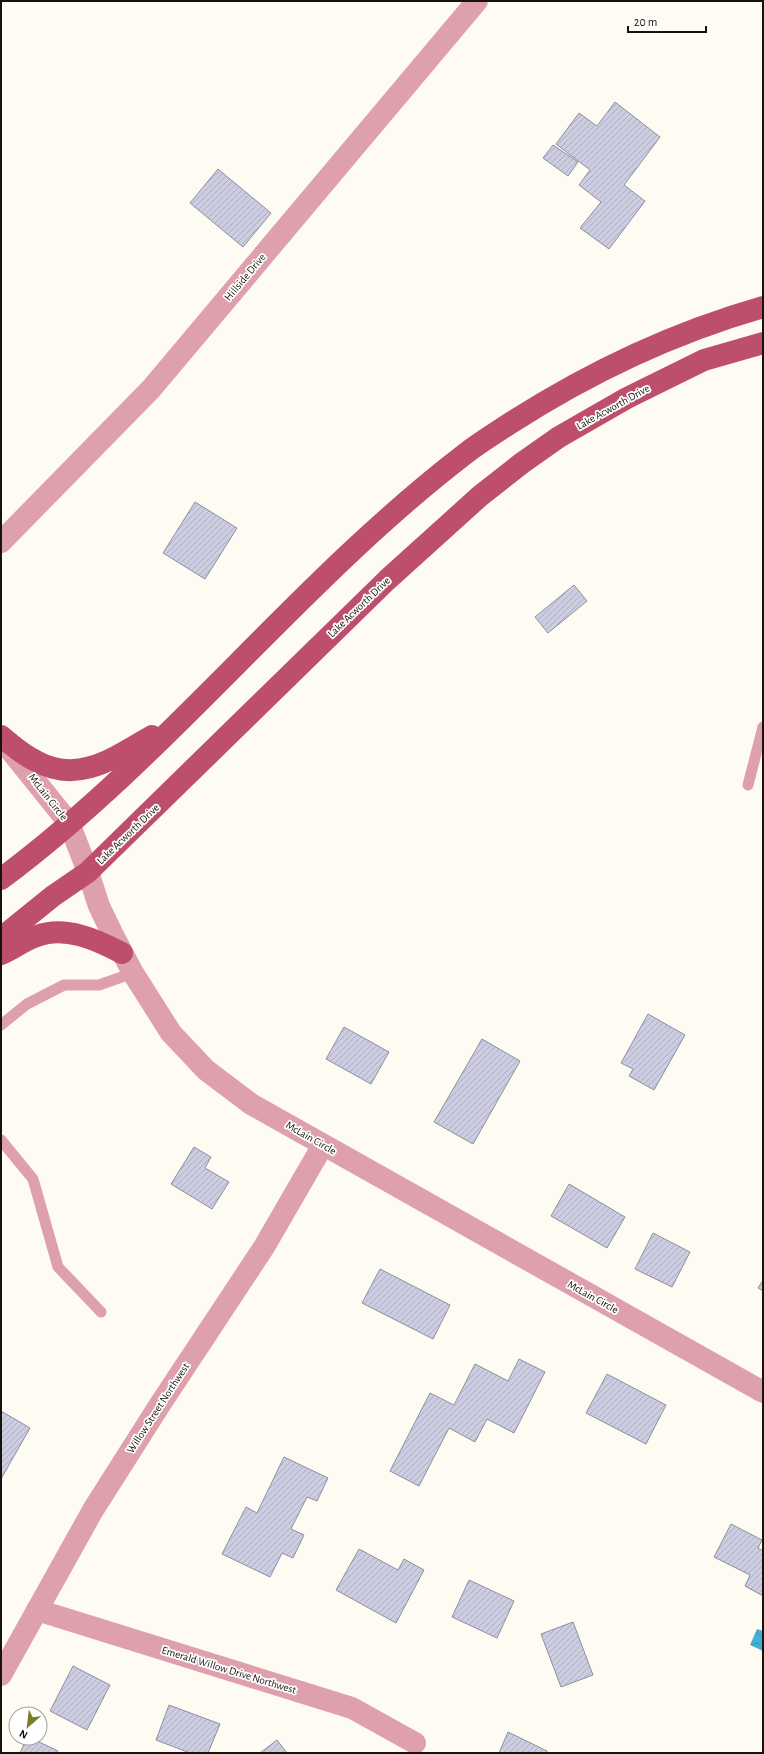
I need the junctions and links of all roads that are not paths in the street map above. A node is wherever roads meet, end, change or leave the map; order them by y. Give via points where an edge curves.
1 (477, 1) edge
2 (763, 307) edge
3 (763, 343) edge
4 (1, 542) edge
5 (179, 721) junction
6 (763, 727) edge
7 (1, 737) edge
8 (748, 785) dead end
9 (69, 823) junction
10 (88, 872) junction
11 (1, 879) edge
12 (1, 938) edge
13 (122, 953) junction
14 (1, 954) edge
15 (133, 972) junction
16 (1, 1025) edge
17 (1, 1140) edge
18 (323, 1145) junction
19 (101, 1312) dead end
20 (763, 1392) edge
21 (37, 1610) junction
22 (1, 1675) edge
23 (415, 1743) dead end

1 - 4 street, Hillside Drive via 151,388
2 - 5 main road via 673,336 606,368 544,402 467,452 409,498 346,555
3 - 10 main road, Lake Acworth Drive via 704,360 627,398 559,437 522,462 474,501 387,580
5 - 7 main road via 95,767 74,771 52,768 36,762
5 - 9 main road via 111,787
6 - 8 lane
7 - 9 street, McLain Circle
9 - 10 street, McLain Circle
9 - 11 main road
10 - 12 main road, Lake Acworth Drive via 53,896
10 - 13 street, McLain Circle via 100,906
13 - 14 main road via 78,934 56,931 36,936
13 - 15 street, McLain Circle
15 - 16 lane via 99,984 64,985 27,1004
15 - 18 street, McLain Circle via 172,1033 206,1070 251,1104
17 - 19 lane via 33,1179 58,1267
18 - 20 street, McLain Circle
18 - 21 street, Willow Street Northwest via 264,1246 93,1510
21 - 22 street, Willow Street Northwest
21 - 23 street, Emerald Willow Drive Northwest via 352,1708

